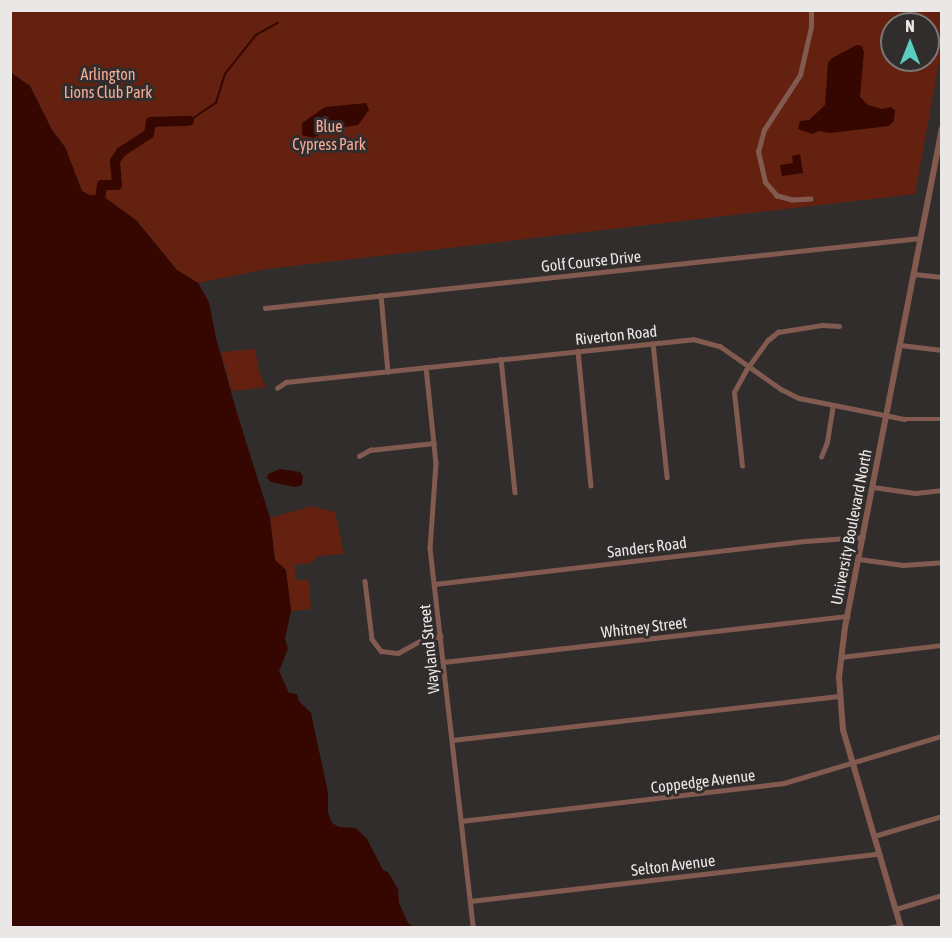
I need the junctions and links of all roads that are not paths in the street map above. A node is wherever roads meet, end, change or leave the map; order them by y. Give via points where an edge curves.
1 (811, 10) edge
2 (942, 128) edge
3 (811, 199) dead end
4 (920, 238) junction
5 (914, 274) junction
6 (942, 277) edge
7 (381, 295) junction
8 (265, 308) dead end
9 (839, 326) dead end
10 (653, 343) junction
11 (900, 345) junction
12 (942, 350) edge
13 (578, 351) junction
14 (501, 359) junction
15 (749, 366) junction
16 (426, 367) junction
17 (388, 372) junction
18 (277, 388) dead end
19 (833, 406) junction
20 (886, 416) junction
21 (942, 419) edge
22 (434, 443) junction
23 (359, 456) dead end
24 (821, 457) dead end
25 (742, 466) dead end
26 (667, 477) dead end
27 (591, 484) dead end
28 (873, 487) junction
29 (942, 490) edge
30 (515, 492) dead end
31 (863, 537) junction
32 (859, 558) junction
33 (942, 562) edge
34 (365, 581) dead end
35 (434, 585) junction
36 (847, 616) junction
37 (440, 636) junction
38 (942, 645) edge
39 (841, 657) junction
40 (443, 662) junction
41 (839, 696) junction
42 (942, 736) edge
43 (452, 740) junction
44 (851, 762) junction
45 (942, 816) edge
46 (461, 821) junction
47 (874, 836) junction
48 (879, 854) junction
49 (942, 895) edge
50 (470, 901) junction
51 (896, 909) junction
52 (473, 927) edge
53 (886, 927) edge
54 (901, 927) edge

1 - 3 street via 800,75 764,130 758,152 765,182 777,196
2 - 4 street, University Boulevard North
4 - 5 street, University Boulevard North
4 - 7 street, Golf Course Drive
5 - 6 street
5 - 11 street, University Boulevard North
7 - 8 street, Golf Course Drive
7 - 17 street
9 - 15 street via 777,332
10 - 13 street, Riverton Road
10 - 15 street, Riverton Road via 687,339 709,342
10 - 26 street
11 - 12 street
11 - 20 street, University Boulevard North
13 - 14 street, Riverton Road
13 - 27 street
14 - 16 street, Riverton Road
14 - 30 street
15 - 19 street, Riverton Road via 789,394
15 - 25 street via 734,392
16 - 17 street, Riverton Road
16 - 22 street, Wayland Street
17 - 18 street, Riverton Road via 285,382
19 - 20 street, Riverton Road
19 - 24 street
20 - 21 street, Riverton Road via 916,421
20 - 28 street, University Boulevard North
22 - 23 street via 370,450
22 - 35 street, Wayland Street via 436,475 429,536
28 - 29 street via 915,493
28 - 31 street, University Boulevard North
31 - 32 street, University Boulevard North
31 - 35 street, Sanders Road
32 - 33 street via 903,565
32 - 36 street, University Boulevard North
34 - 37 street via 372,639 381,651 398,653 420,640
35 - 37 street, Wayland Street
36 - 39 street, University Boulevard North
36 - 40 street, Whitney Street
37 - 40 street, Wayland Street
38 - 39 street
39 - 41 street, University Boulevard North
40 - 43 street, Wayland Street
41 - 43 street
41 - 44 street, University Boulevard North
42 - 44 street, Coppedge Avenue
43 - 46 street, Wayland Street
44 - 46 street, Coppedge Avenue via 762,786
44 - 47 street, University Boulevard North
45 - 47 street
46 - 50 street, Wayland Street
47 - 48 street, University Boulevard North
48 - 50 street, Selton Avenue
48 - 51 street, University Boulevard North
49 - 51 street
50 - 52 street, Wayland Street
51 - 54 street, University Boulevard North
53 - 54 street

